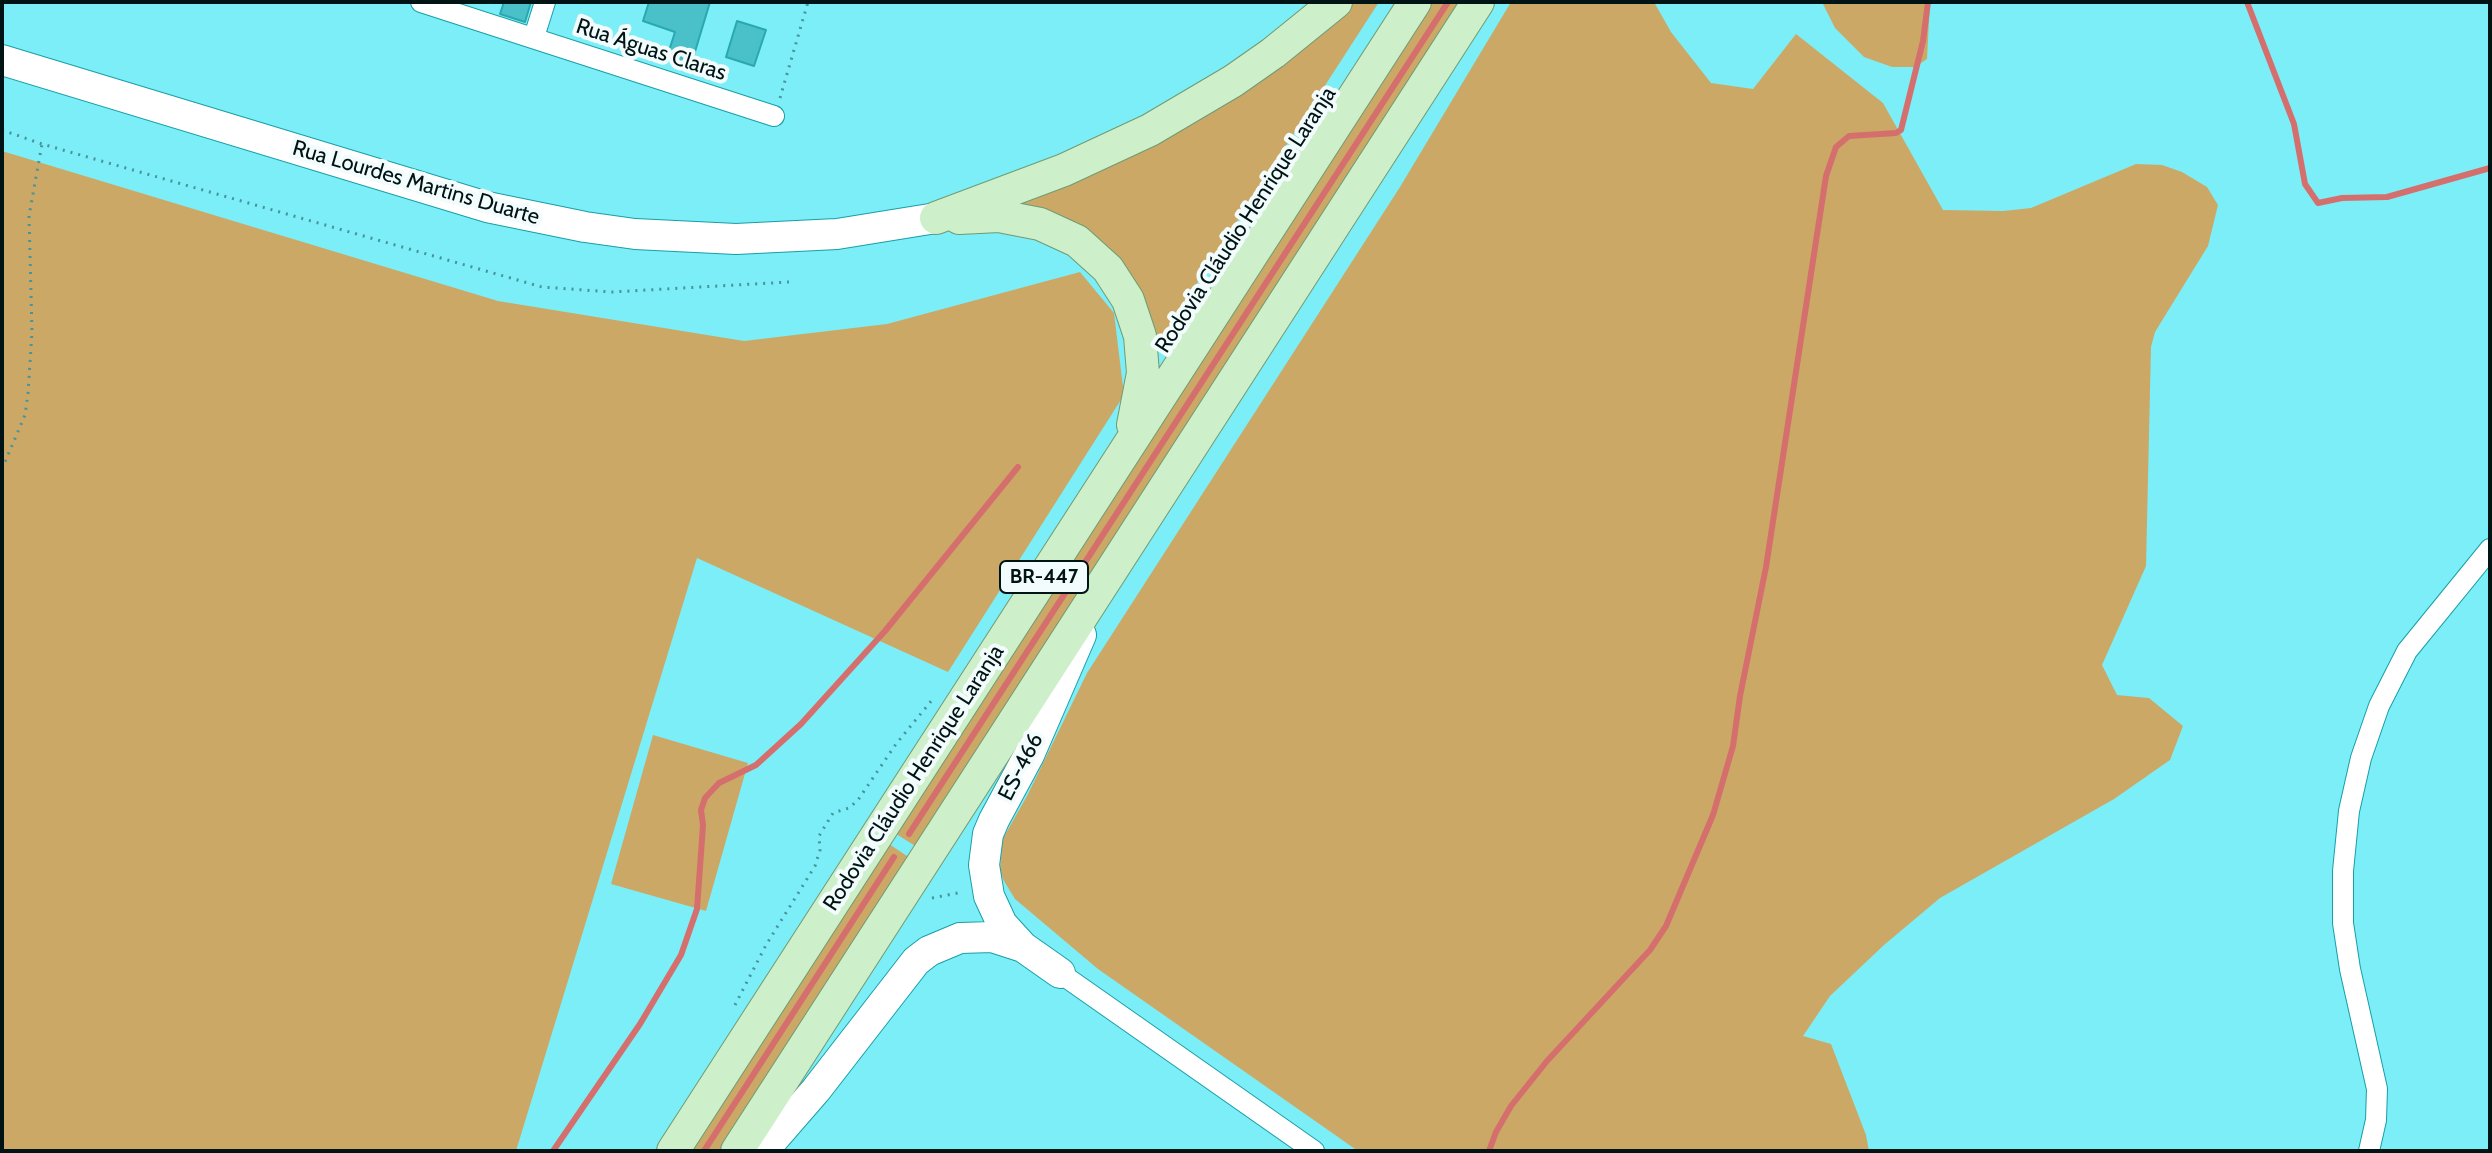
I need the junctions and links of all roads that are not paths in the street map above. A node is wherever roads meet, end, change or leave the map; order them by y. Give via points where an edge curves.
1 (421, 2) edge
2 (545, 2) edge
3 (1336, 2) edge
4 (1415, 2) edge
5 (1478, 2) edge
6 (534, 37) junction
7 (2, 60) edge
8 (774, 116) road end
9 (936, 218) junction
10 (1128, 447) junction
11 (2490, 549) edge
12 (1102, 585) junction
13 (1023, 947) junction
14 (1060, 973) joint
15 (673, 1151) edge
16 (737, 1151) edge
17 (763, 1151) edge
18 (1314, 1151) edge
19 (2369, 1151) edge

1 - 6 street, Rua Águas Claras
2 - 6 street
3 - 9 main road via 1253,67 1150,130 1064,170
4 - 10 main road, Rodovia Cláudio Henrique Laranja / BR-447
5 - 12 main road, BR-447
6 - 8 street, Rua Águas Claras
7 - 9 main road, Rua Lourdes Martins Duarte via 487,207 585,227 736,239 837,234
9 - 10 main road via 999,216 1040,224 1077,241 1108,269 1135,318 1143,354 1141,392
10 - 15 main road, Rodovia Cláudio Henrique Laranja / BR-447
11 - 19 street via 2407,651 2379,706 2349,811 2343,923 2377,1089
12 - 13 main road, ES-466 via 1029,755 988,834 987,888 1002,924
12 - 16 main road, BR-447
13 - 14 main road, ES-466
13 - 17 main road, ES-466 via 992,937 968,937 944,943 916,961
14 - 18 street, ES-466

